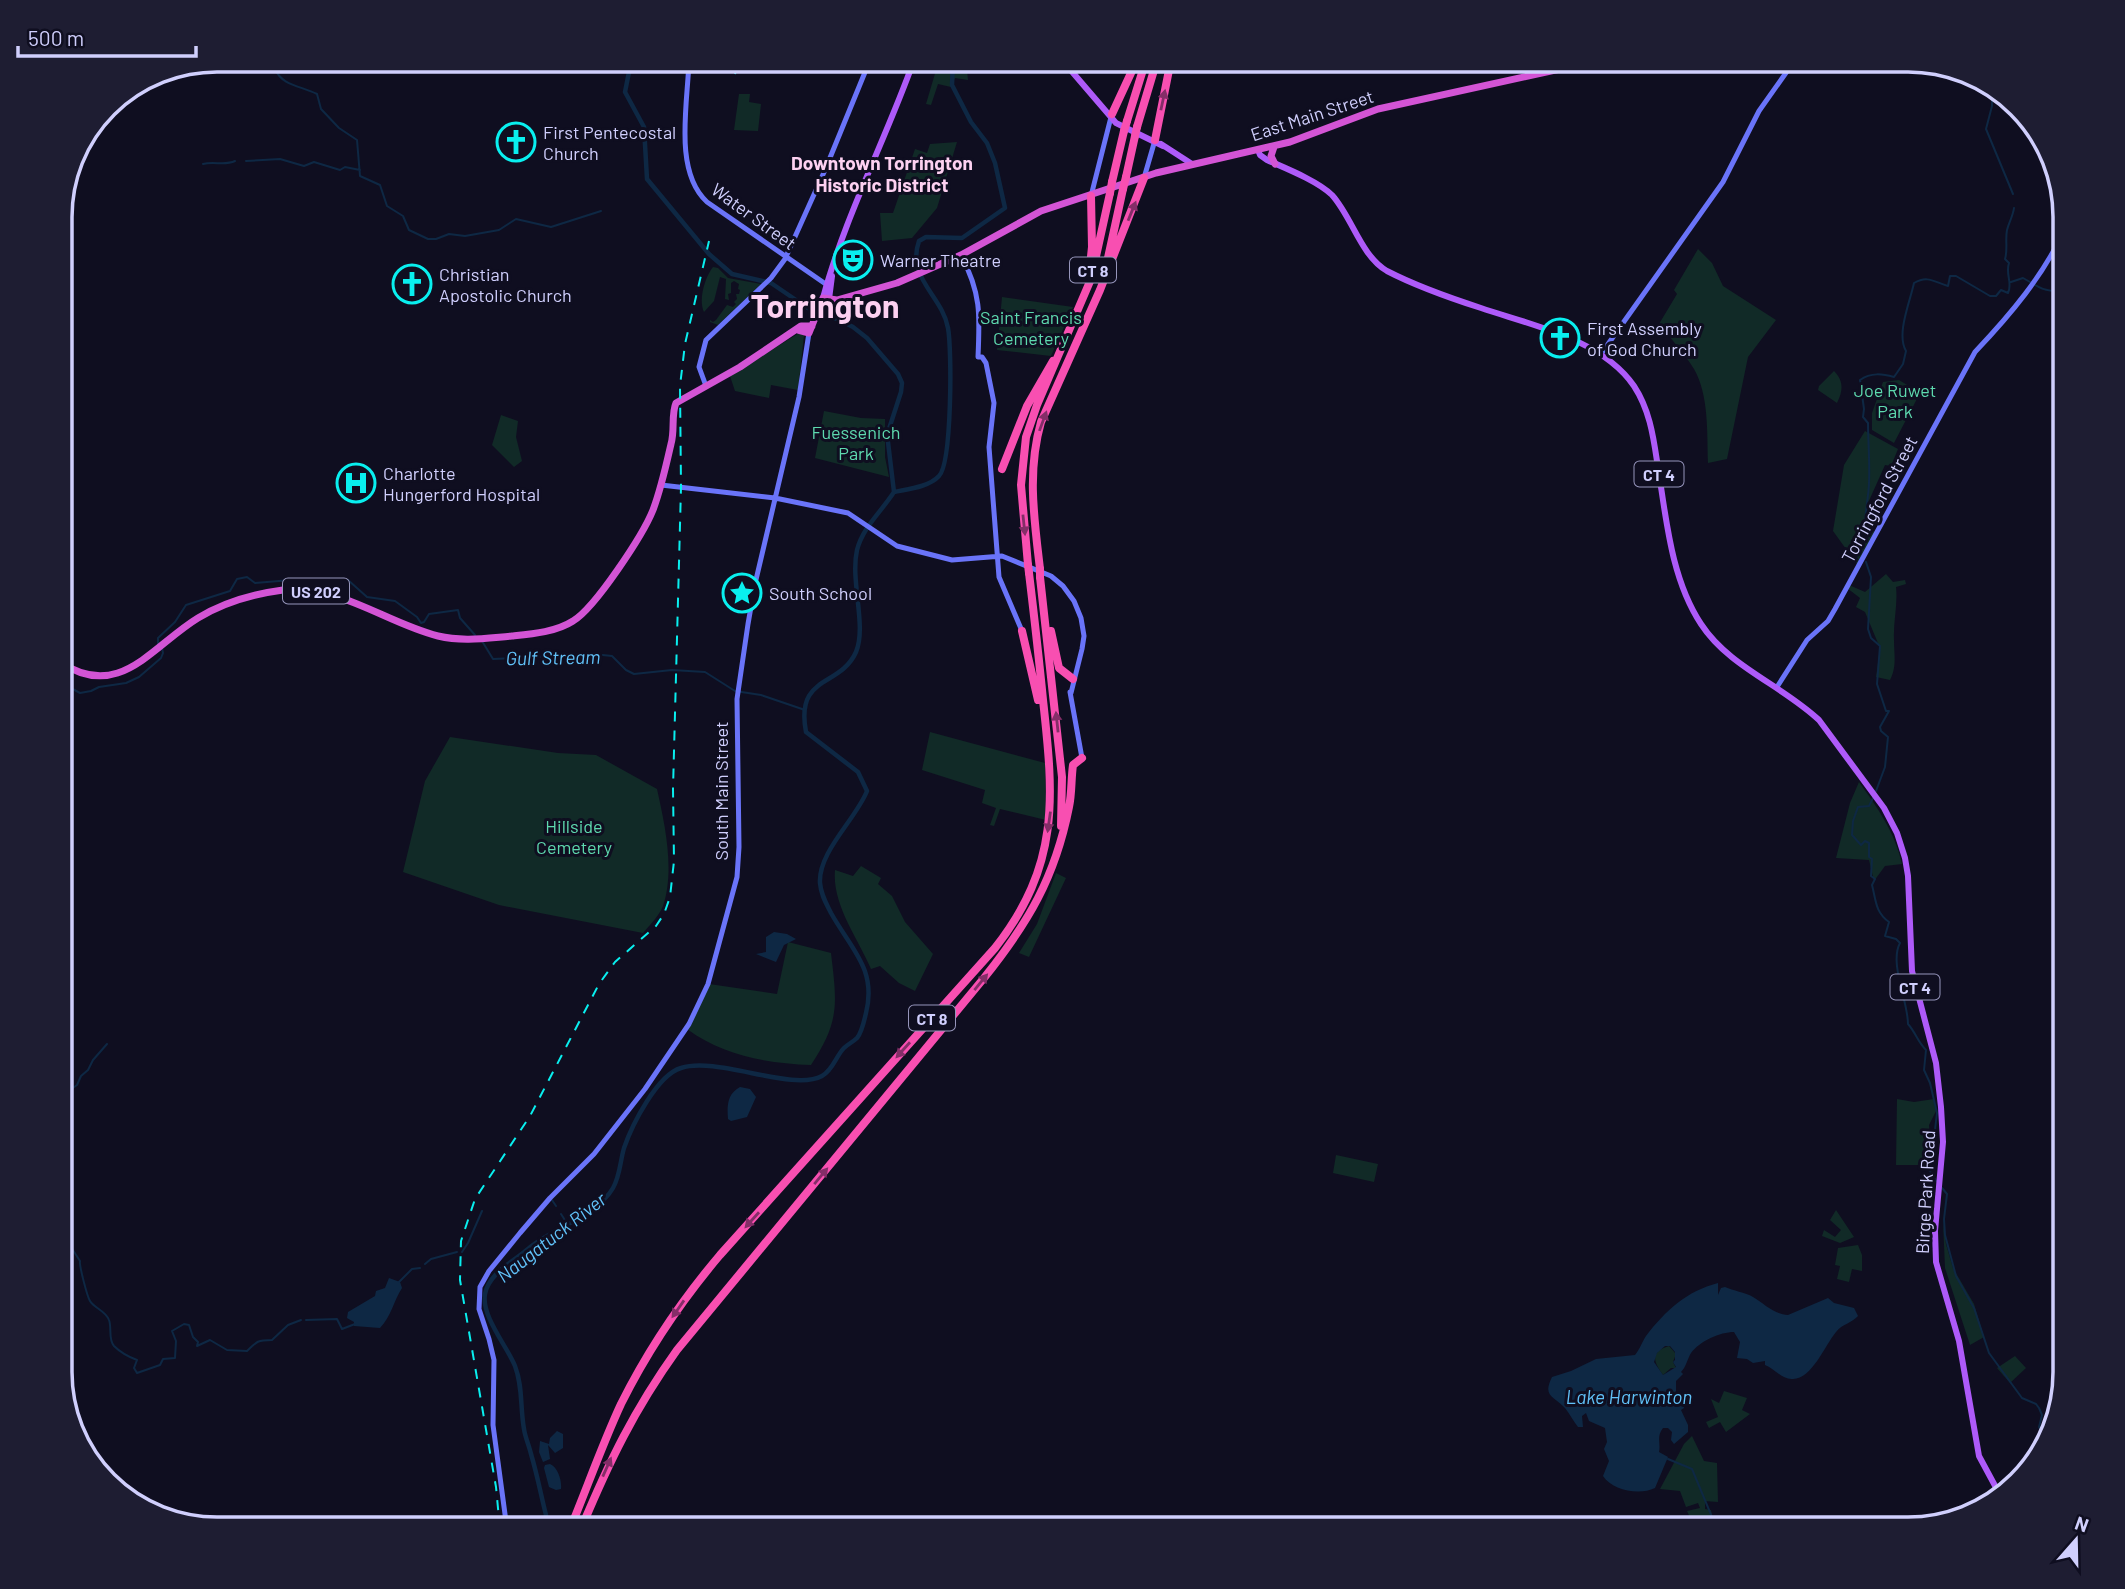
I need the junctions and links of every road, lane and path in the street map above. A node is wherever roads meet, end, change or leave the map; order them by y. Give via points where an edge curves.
1 (688, 72) edge
2 (865, 72) edge
3 (909, 72) edge
4 (1073, 72) edge
5 (1131, 72) edge
6 (1142, 72) edge
7 (1153, 72) edge
8 (1168, 72) edge
9 (1547, 72) edge
10 (1787, 72) edge
11 (1111, 112) junction
12 (1124, 126) junction
13 (1108, 131) junction
14 (1154, 141) junction
15 (1274, 147) junction
16 (1261, 149) junction
17 (1273, 163) junction
18 (1192, 164) junction
19 (1144, 176) junction
20 (1090, 194) junction
21 (2053, 251) edge
22 (961, 255) junction
23 (786, 257) junction
24 (829, 286) junction
25 (1100, 290) junction
26 (1082, 302) junction
27 (822, 310) junction
28 (1601, 354) junction
29 (1053, 364) junction
30 (706, 386) junction
31 (990, 468) junction
32 (1002, 469) joint
33 (661, 485) junction
34 (775, 498) junction
35 (997, 557) junction
36 (1043, 594) junction
37 (1022, 631) joint
38 (1057, 659) junction
39 (1074, 667) junction
40 (72, 669) edge
41 (1072, 679) junction
42 (1777, 687) junction
43 (1049, 754) junction
44 (1082, 758) joint
45 (1054, 863) junction
46 (1996, 1488) edge
47 (507, 1517) edge
48 (575, 1517) edge
49 (586, 1517) edge

1 - 23 main road, Water Street via 685,151 691,179 703,198
2 - 23 main road
3 - 24 main road via 850,219
4 - 11 main road
5 - 11 highway
6 - 12 highway, CT 8
7 - 25 highway, CT 8, bridge
14 -> 8 highway
9 - 15 highway, East Main Street / US 202 via 1378,110
10 - 28 main road via 1759,111 1723,182
11 - 12 main road
11 - 13 main road
11 - 14 main road
12 - 13 main road
12 - 14 main road
12 - 26 highway, CT 8, bridge via 1098,254
13 - 20 main road
14 - 18 main road
14 - 19 main road
15 - 16 highway, East Main Street / US 202
15 - 17 highway
16 - 17 main road
16 - 18 highway, East Main Street / US 202
17 - 28 main road, CT 4 via 1334,197 1380,266
18 - 19 highway, East Main Street / US 202
19 - 20 highway, East Main Street / US 202
25 -> 19 highway
20 - 22 highway, East Main Street / US 202 via 1041,211
20 - 26 highway via 1092,247
21 - 42 main road, Torringford Street via 2034,284 1975,352 1836,609 1810,637
22 - 27 highway, East Main Street / US 202
22 - 31 main road via 978,297 978,357 986,363 994,403
23 - 24 main road, Water Street
23 - 30 main road via 771,278 706,340 699,367
24 - 27 main road
36 -> 25 highway, CT 8 via 1033,460 1041,422
26 - 29 highway, CT 8
27 - 30 highway, US 202 via 798,330
27 - 34 main road, South Main Street
28 - 42 main road, CT 4 via 1627,377 1647,410 1673,553 1694,612 1725,651
29 - 32 highway via 1027,406
29 -> 43 highway, CT 8 via 1031,421 1021,482
30 - 33 highway, US 202 via 674,406 674,434
31 - 32 main road
31 - 35 main road
33 - 34 main road
33 - 40 highway, US 202 via 648,520 587,610 549,631 459,639 437,635 329,593 299,589 222,606 194,620 135,667 114,675
34 - 35 main road via 848,513 897,546 952,560
34 - 47 main road, South Main Street via 755,583 738,692 737,877 705,991 645,1090 480,1287 478,1309 494,1360 493,1425
35 - 37 main road via 999,577
35 - 39 main road via 1047,577 1071,601 1081,636
35 - 41 main road via 1051,576 1074,601 1084,636
36 - 38 highway
45 -> 36 highway, CT 8 via 1062,778
37 - 43 highway
38 - 39 highway via 1065,669
38 - 41 highway via 1061,671
39 - 41 main road
41 - 44 main road
42 - 46 main road, Birge Park Road / CT 4 via 1819,720 1875,794 1905,858 1912,971 1936,1063 1941,1107 1936,1262 1964,1362 1979,1456
43 -> 48 highway, CT 8 via 1052,798 1047,839 1029,895 1009,930 720,1255 668,1323 611,1427
44 - 45 highway via 1073,765 1069,805
49 -> 45 highway, CT 8 via 639,1406 677,1350 1012,944 1036,906

